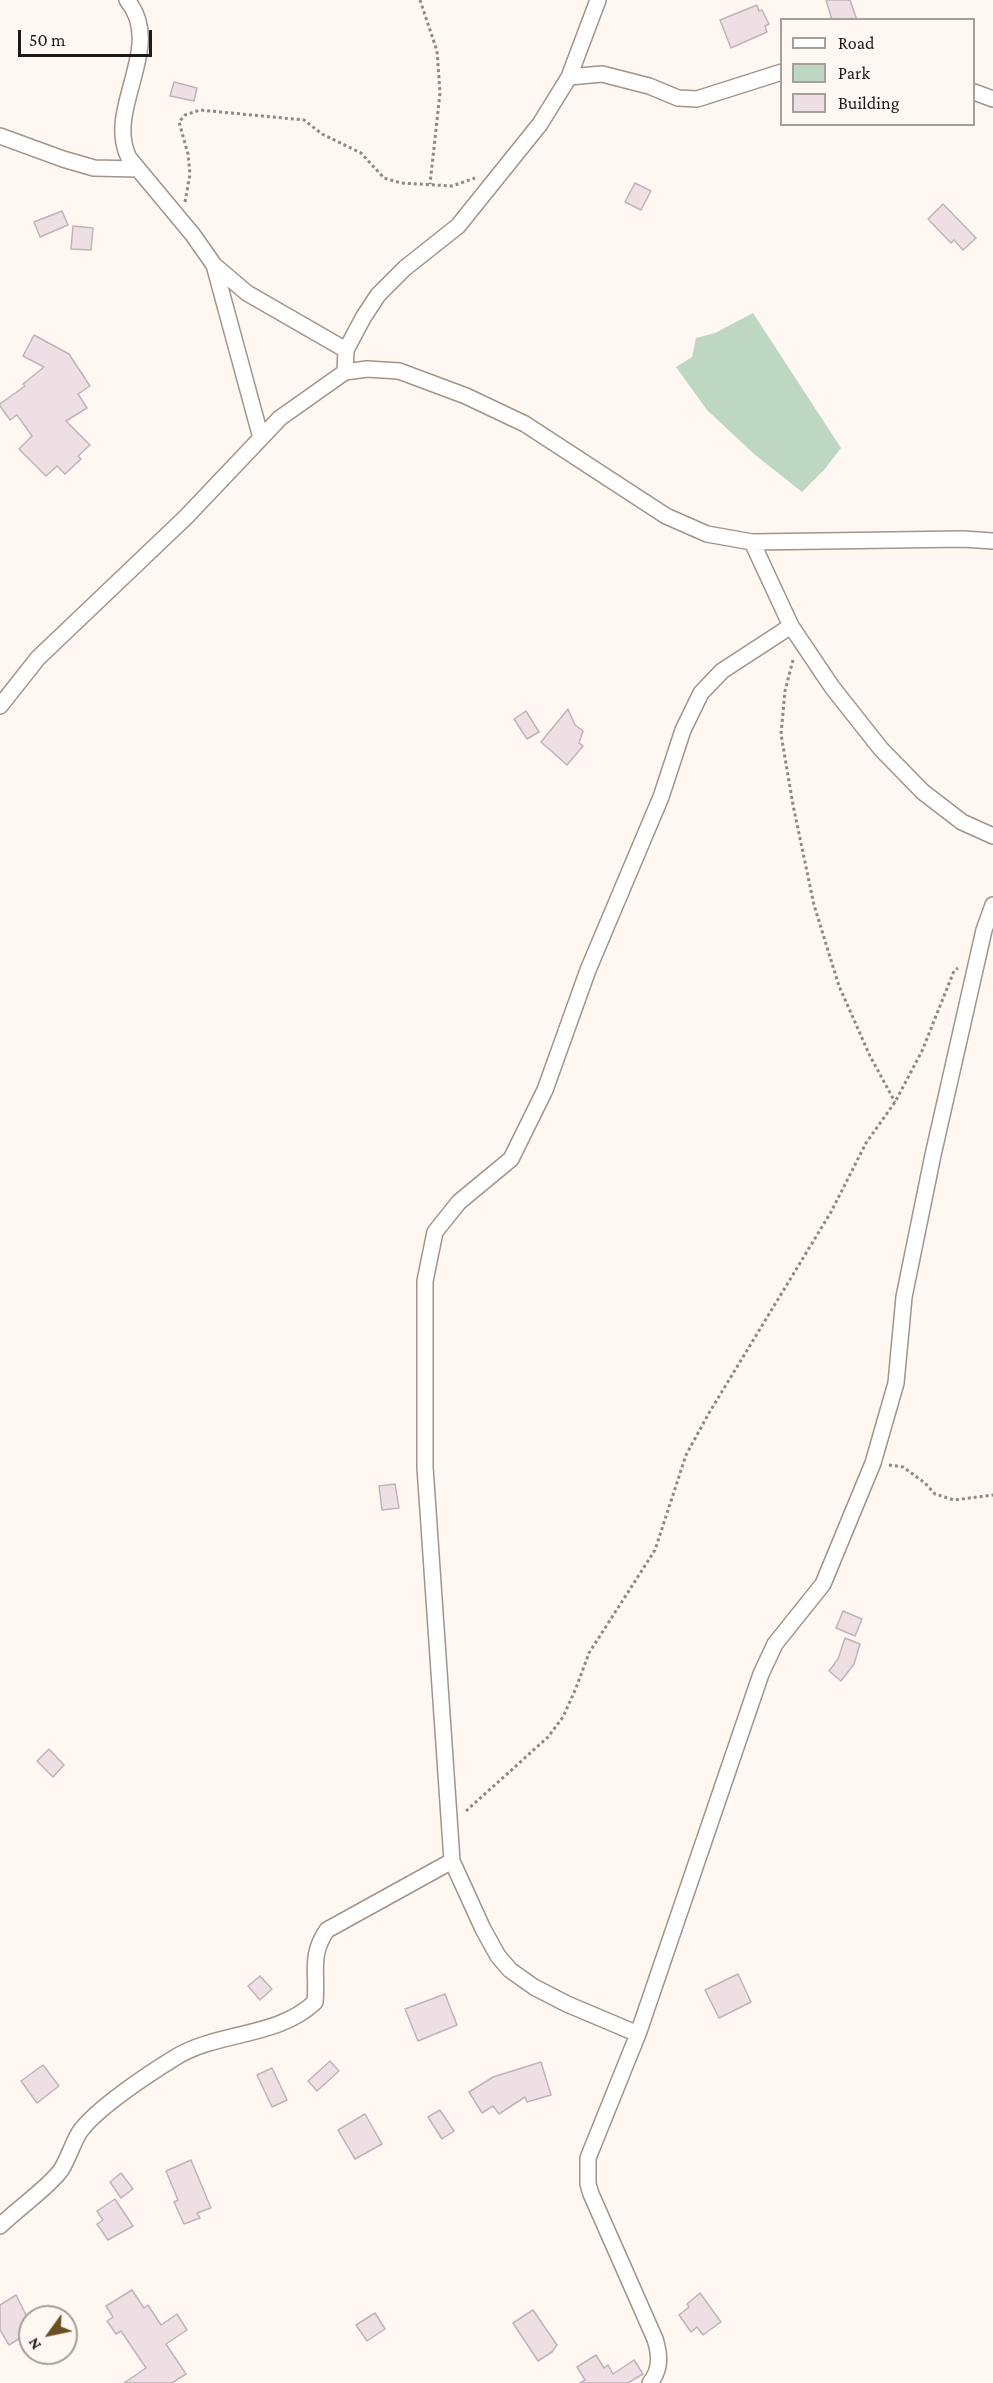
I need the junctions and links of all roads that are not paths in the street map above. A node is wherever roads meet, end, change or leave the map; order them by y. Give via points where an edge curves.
1 (127, 0) edge
2 (598, 0) edge
3 (780, 73) edge
4 (569, 77) junction
5 (975, 92) edge
6 (993, 99) edge
7 (0, 136) edge
8 (138, 169) junction
9 (214, 265) junction
10 (346, 350) junction
11 (345, 372) junction
12 (261, 438) junction
13 (752, 542) junction
14 (993, 542) edge
15 (795, 631) junction
16 (2, 698) edge
17 (993, 836) edge
18 (993, 905) edge
19 (452, 1861) junction
20 (638, 2034) junction
21 (0, 2226) edge
22 (650, 2383) edge

1 - 8 street via 136,11 141,35 123,141
2 - 4 street
3 - 4 street via 697,99 678,98 602,74
4 - 10 street via 540,123 458,226 378,295
5 - 6 street
7 - 8 street via 94,168
8 - 9 street
9 - 10 street via 247,292
9 - 12 street
10 - 11 street
11 - 12 street via 280,418
11 - 13 street via 399,371 466,396 525,424 666,516 707,534
12 - 16 street
13 - 14 street
13 - 15 street
15 - 17 street via 832,687 881,749 923,792 962,822
15 - 19 street via 722,670 701,693 683,730 662,797 588,970 545,1090 511,1159 459,1202 435,1232 425,1281 425,1467
18 - 20 street via 933,1155 904,1297 896,1383 873,1463 823,1584 776,1644 761,1674
19 - 20 street via 483,1929 510,1970 567,2004
19 - 21 street via 327,1930 319,1942 315,1961 315,2002 302,2014 282,2024 177,2056 110,2103 80,2132 61,2170
20 - 22 street via 588,2158 588,2184 660,2353 657,2374

